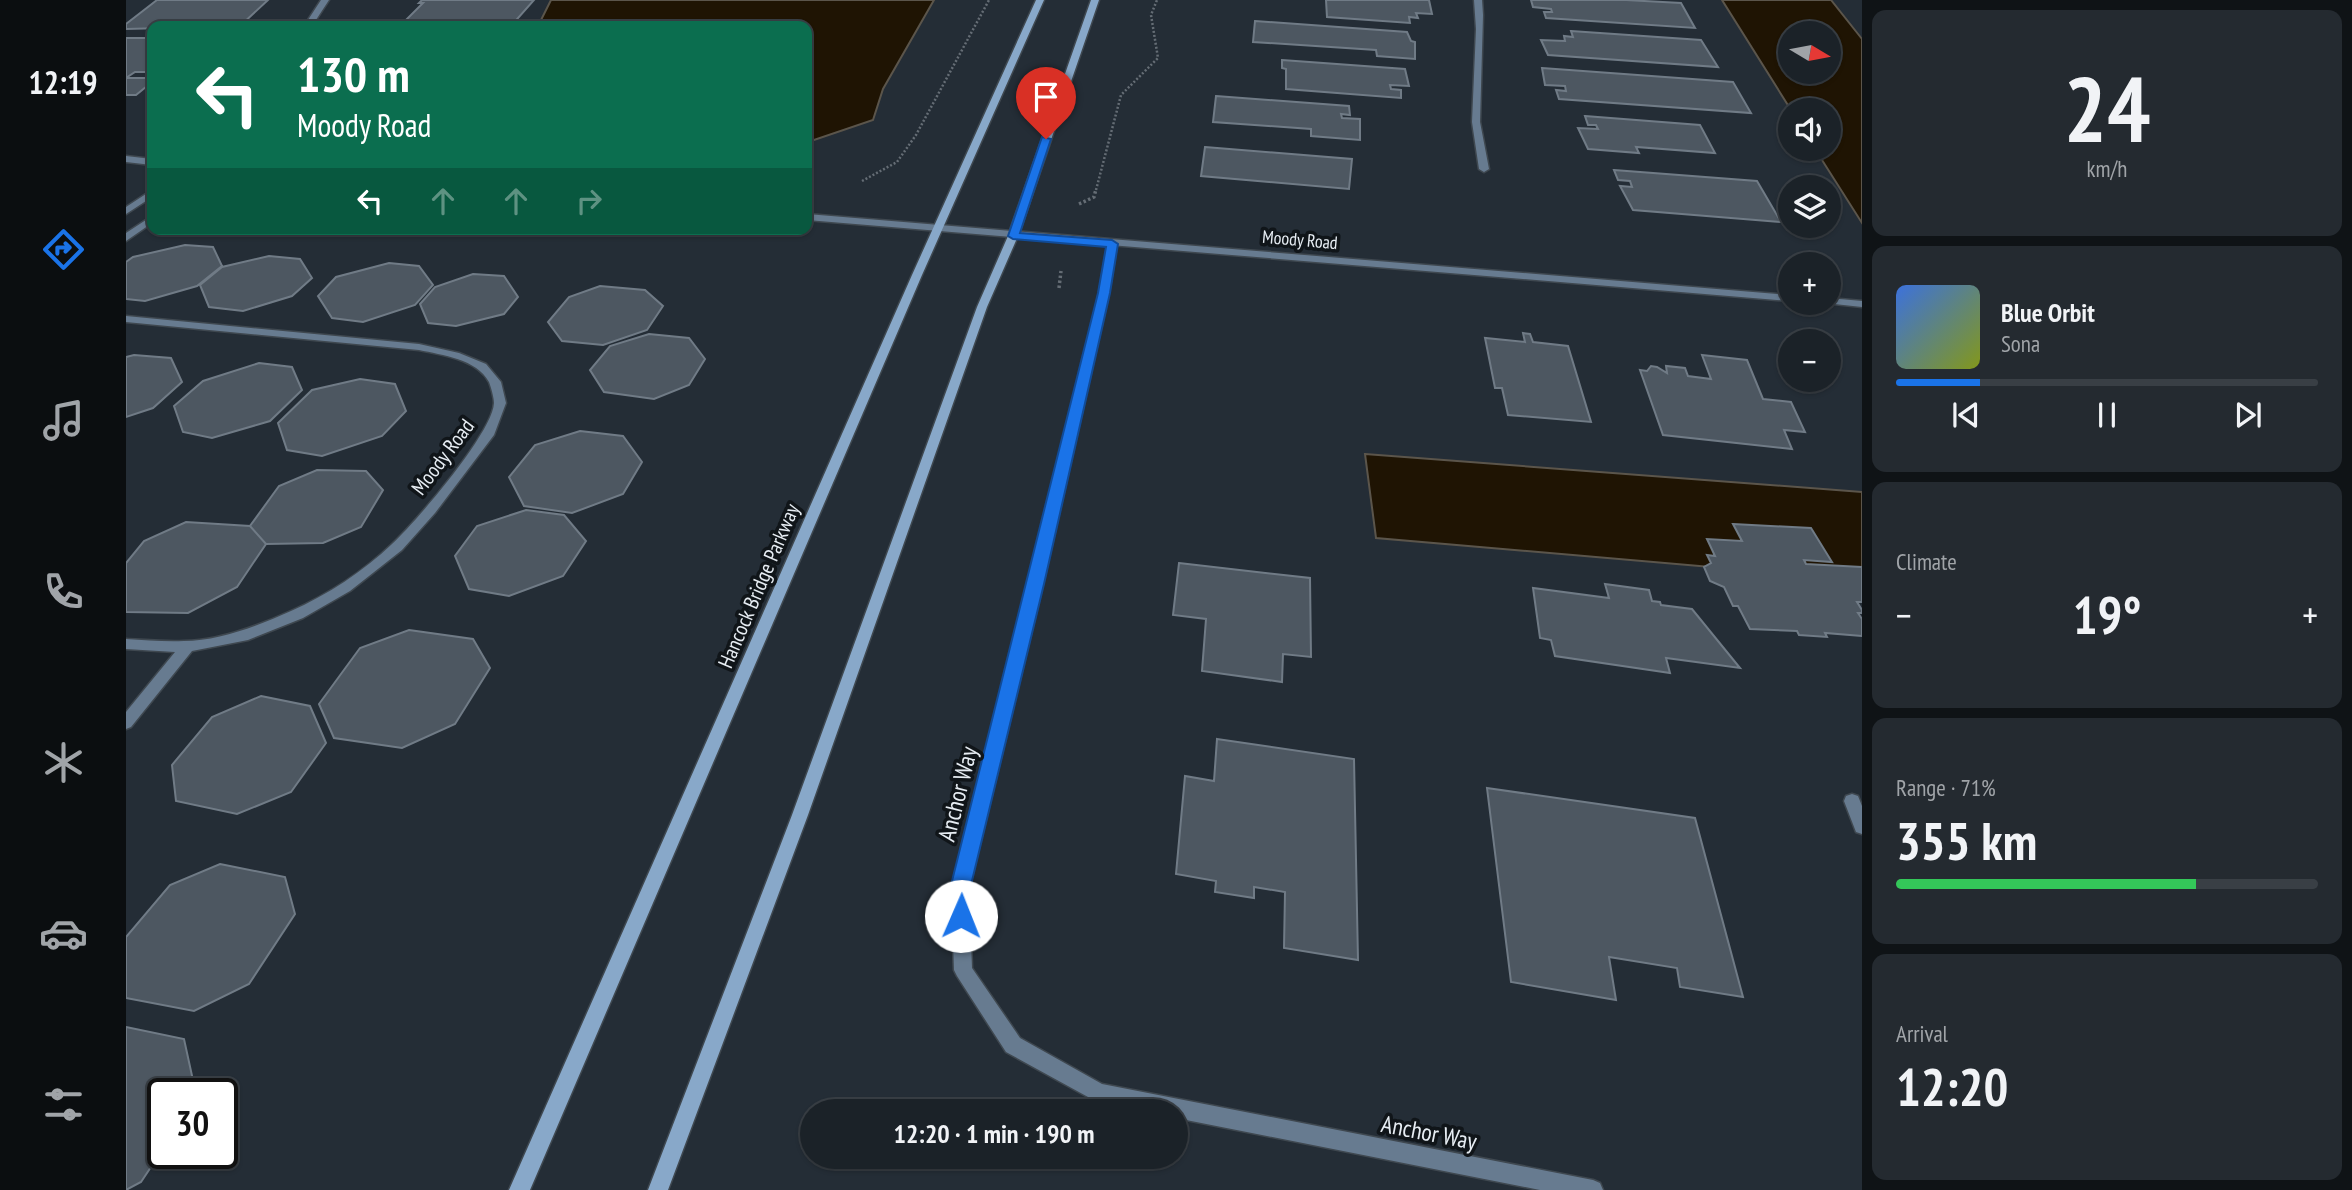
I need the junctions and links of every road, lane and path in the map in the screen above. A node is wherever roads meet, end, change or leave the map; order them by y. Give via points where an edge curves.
1 (325, 0) edge
2 (989, 0) edge
3 (1040, 0) edge
4 (1095, 0) edge
5 (1157, 0) edge
6 (1478, 0) edge
7 (311, 21) edge
8 (126, 159) edge
9 (147, 161) edge
10 (1484, 169) dead end
11 (862, 181) dead end
12 (147, 196) edge
13 (126, 211) edge
14 (812, 217) edge
15 (147, 223) edge
16 (937, 229) junction
17 (1013, 236) junction
18 (126, 238) edge
19 (1065, 240) junction
20 (1112, 244) junction
21 (1059, 288) dead end
22 (1778, 297) edge
23 (1841, 302) edge
24 (1862, 304) edge
25 (126, 318) edge
26 (126, 644) edge
27 (187, 647) junction
28 (126, 723) edge
29 (1852, 801) dead end
30 (1862, 827) edge
31 (519, 1190) edge
32 (658, 1190) edge
33 (1593, 1190) edge

1 - 7 street
2 - 11 path via 916,135 897,162
3 - 16 main road, Hancock Bridge Parkway
4 - 17 main road
5 - 19 path via 1151,15 1158,58 1121,95 1094,197 1074,206
6 - 10 street via 1482,36 1476,124
8 - 9 street
12 - 13 street
14 - 16 street, Moody Road
15 - 18 street
16 - 17 street, Moody Road
16 - 31 main road, Hancock Bridge Parkway
17 - 19 street, Moody Road
17 - 32 main road via 982,307 800,815
19 - 20 street, Moody Road
19 - 21 path
20 - 22 street, Moody Road
20 - 33 street, Anchor Way via 1039,570 960,889 963,970 1013,1045 1099,1093
23 - 24 street
25 - 27 street, Moody Road via 419,347 455,355 482,366 495,382 500,403 490,432 430,510 397,547 345,588 298,614 243,636
26 - 27 street, Moody Road
27 - 28 street
29 - 30 street

